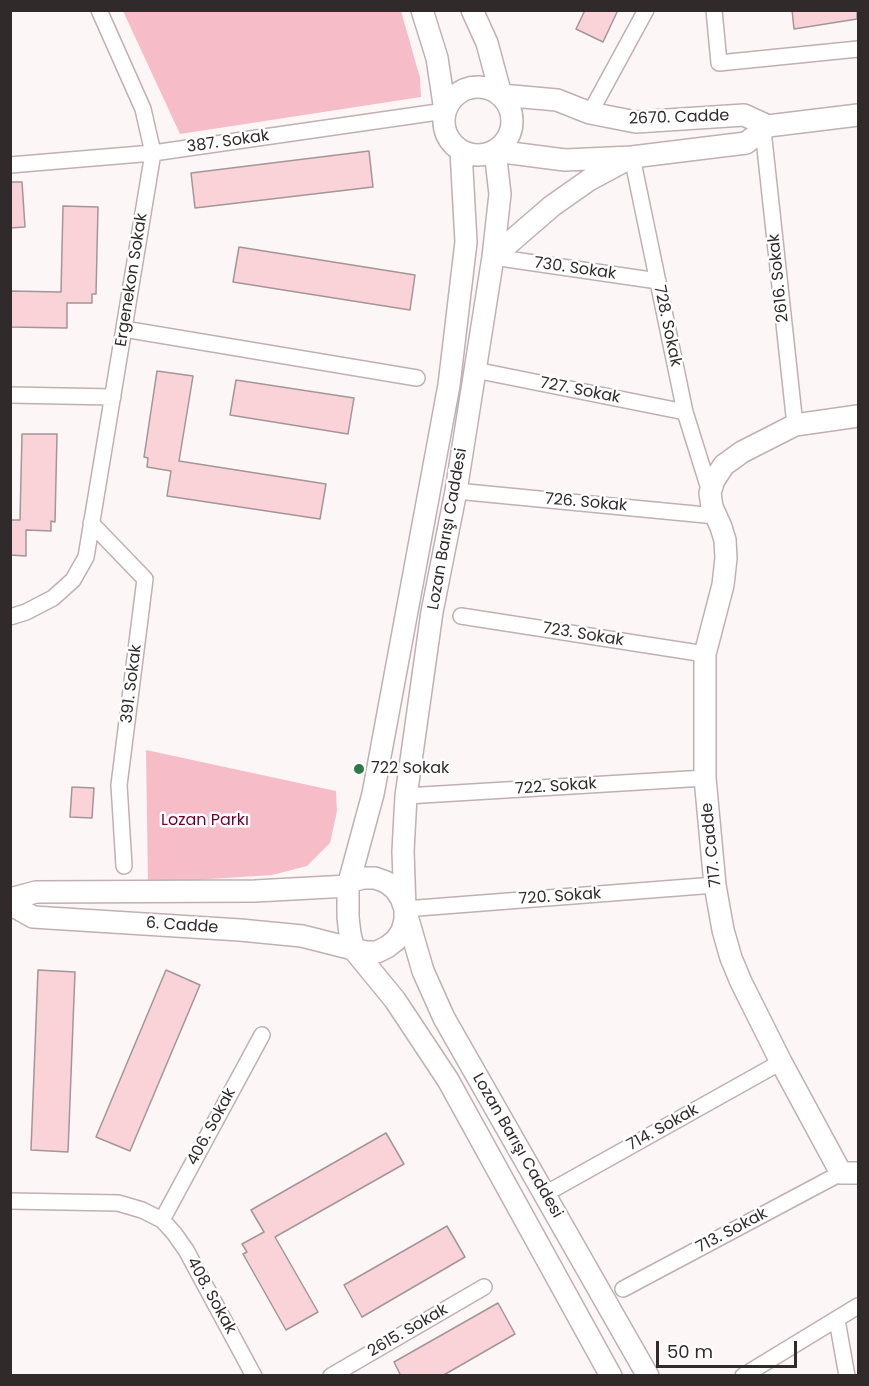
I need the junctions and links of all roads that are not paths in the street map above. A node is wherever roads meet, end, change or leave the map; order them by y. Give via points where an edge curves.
1 (99, 10) edge
2 (422, 10) edge
3 (472, 10) edge
4 (646, 10) edge
5 (714, 10) edge
6 (858, 49) edge
7 (501, 95) junction
8 (445, 111) junction
9 (590, 113) junction
10 (858, 115) edge
11 (765, 128) junction
12 (461, 151) junction
13 (495, 151) junction
14 (153, 153) junction
15 (632, 157) junction
16 (10, 165) edge
17 (493, 257) junction
18 (658, 281) junction
19 (124, 329) junction
20 (474, 370) junction
21 (417, 378) dead end
22 (10, 395) edge
23 (113, 397) junction
24 (686, 412) junction
25 (858, 416) edge
26 (795, 425) junction
27 (456, 491) junction
28 (710, 493) junction
29 (716, 516) junction
30 (92, 523) junction
31 (461, 616) dead end
32 (10, 617) edge
33 (705, 654) junction
34 (705, 777) junction
35 (406, 796) junction
36 (124, 866) dead end
37 (715, 885) junction
38 (348, 886) junction
39 (10, 899) edge
40 (10, 904) edge
41 (405, 909) junction
42 (354, 950) junction
43 (262, 1035) dead end
44 (781, 1062) junction
45 (850, 1173) edge
46 (545, 1194) junction
47 (10, 1201) edge
48 (162, 1220) junction
49 (484, 1287) dead end
50 (623, 1289) dead end
51 (858, 1306) edge
52 (837, 1320) junction
53 (254, 1376) edge
54 (331, 1376) edge
55 (611, 1376) edge
56 (648, 1376) edge
57 (743, 1376) edge
58 (847, 1376) edge

1 - 14 street, Ergenekon Sokak via 143,109
2 - 8 main road via 437,58
3 - 7 main road via 487,44
4 - 9 street
5 - 6 street via 719,63
7 - 8 main road via 481,86 470,87 451,99
7 - 9 main road, 2670. Cadde via 557,100
7 - 13 main road via 508,103 512,124 509,135
8 - 12 main road via 444,128
8 - 14 street, 387. Sokak
9 - 11 main road, 2670. Cadde via 636,122 744,115
10 - 11 main road, 2670. Cadde
11 - 15 main road, 2670. Cadde via 746,143
11 - 26 street, 2616. Sokak
12 - 13 main road via 472,155
12 - 38 main road, Lozan Barışı Caddesi via 466,242 449,385 373,794
13 - 15 main road, 2670. Cadde via 565,160
13 - 17 main road, Lozan Barışı Caddesi via 500,194
14 - 16 street, 387. Sokak
14 - 19 street, Ergenekon Sokak
15 - 17 main road via 552,206
15 - 18 street, 728. Sokak
17 - 18 street, 730. Sokak
17 - 20 main road, Lozan Barışı Caddesi
18 - 24 street, 728. Sokak
19 - 21 street
19 - 23 street, Ergenekon Sokak
20 - 24 street, 727. Sokak
20 - 27 main road, Lozan Barışı Caddesi
22 - 23 street
23 - 30 street, Ergenekon Sokak
24 - 28 street, 728. Sokak
25 - 26 main road
26 - 28 main road via 724,465
27 - 29 street, 726. Sokak
27 - 35 main road, Lozan Barışı Caddesi via 432,612
28 - 29 main road, 717. Cadde
29 - 33 main road, 717. Cadde via 725,540 726,558
30 - 32 street, Ergenekon Sokak via 86,557 74,580 53,598
30 - 36 street, 391. Sokak via 145,579 119,785
31 - 33 street, 723. Sokak
33 - 34 main road, 717. Cadde
34 - 35 street, 722. Sokak
34 - 37 main road, 717. Cadde
35 - 41 main road, Lozan Barışı Caddesi via 402,851
37 - 41 street, 720. Sokak
37 - 44 main road, 717. Cadde via 731,958
38 - 39 main road, 6. Cadde via 255,891 36,892
38 - 41 main road, Lozan Barışı Caddesi via 363,878 386,882 395,889
38 - 42 main road, Lozan Barışı Caddesi
40 - 42 main road, 6. Cadde via 33,917 302,936
41 - 42 main road, Lozan Barışı Caddesi via 402,931 396,940 377,952
41 - 46 main road, Lozan Barışı Caddesi via 423,971 444,1018
42 - 55 main road, Lozan Barışı Caddesi via 395,1000 448,1080
43 - 48 street, 406. Sokak
44 - 45 main road, 717. Cadde
44 - 46 street, 714. Sokak
45 - 50 street, 713. Sokak
46 - 56 main road, Lozan Barışı Caddesi
47 - 48 street via 118,1203
48 - 53 street, 408. Sokak via 186,1250
49 - 54 street, 2615. Sokak
51 - 52 street
52 - 57 street
52 - 58 street

